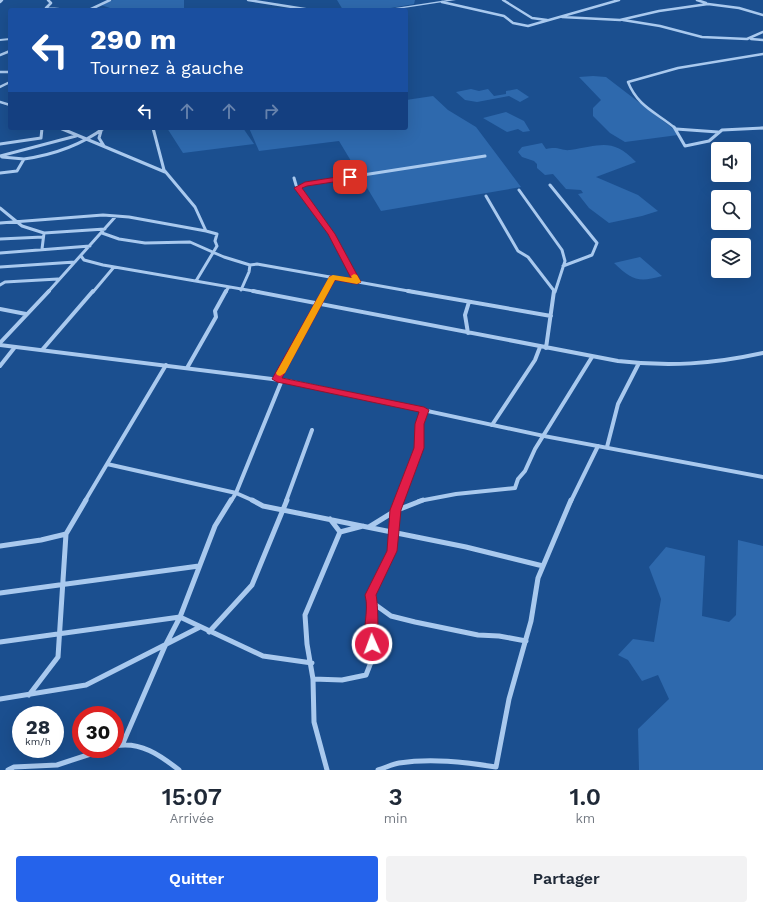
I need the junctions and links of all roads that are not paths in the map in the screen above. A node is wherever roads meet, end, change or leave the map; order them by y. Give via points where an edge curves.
1 (48, 0) edge
2 (110, 0) edge
3 (248, 0) edge
4 (454, 0) edge
5 (503, 0) edge
6 (619, 0) edge
7 (697, 0) edge
8 (442, 2) junction
9 (714, 4) junction
10 (46, 8) edge
11 (92, 8) edge
12 (298, 8) edge
13 (398, 8) edge
14 (763, 15) edge
15 (562, 17) junction
16 (547, 20) junction
17 (620, 20) junction
18 (763, 32) edge
19 (747, 39) junction
20 (763, 40) edge
21 (763, 54) edge
22 (0, 97) edge
23 (0, 102) edge
24 (5, 103) junction
25 (8, 104) edge
26 (763, 128) edge
27 (42, 130) edge
28 (64, 130) edge
29 (153, 130) edge
30 (676, 130) junction
31 (101, 131) joint
32 (718, 132) junction
33 (77, 136) junction
34 (41, 138) junction
35 (85, 139) junction
36 (0, 144) edge
37 (41, 144) junction
38 (104, 146) junction
39 (0, 156) edge
40 (485, 156) dead end
41 (24, 159) junction
42 (0, 172) edge
43 (165, 172) junction
44 (294, 178) dead end
45 (550, 185) dead end
46 (298, 188) junction
47 (519, 190) dead end
48 (486, 196) dead end
49 (0, 208) edge
50 (116, 216) junction
51 (16, 222) junction
52 (0, 224) edge
53 (105, 229) junction
54 (206, 231) junction
55 (102, 233) junction
56 (43, 235) junction
57 (0, 239) edge
58 (90, 246) junction
59 (42, 250) junction
60 (214, 252) junction
61 (0, 253) edge
62 (81, 256) junction
63 (76, 262) junction
64 (250, 265) junction
65 (564, 266) junction
66 (0, 267) edge
67 (114, 267) junction
68 (333, 277) junction
69 (58, 279) junction
70 (196, 281) junction
71 (357, 282) junction
72 (0, 285) edge
73 (228, 288) junction
74 (241, 290) junction
75 (556, 292) junction
76 (318, 302) junction
77 (469, 302) junction
78 (0, 309) edge
79 (26, 314) junction
80 (551, 316) junction
81 (468, 333) junction
82 (0, 344) edge
83 (14, 346) junction
84 (540, 347) junction
85 (546, 348) junction
86 (42, 350) junction
87 (763, 353) edge
88 (592, 357) junction
89 (639, 363) junction
90 (166, 365) junction
91 (0, 366) edge
92 (187, 368) junction
93 (279, 380) junction
94 (424, 410) junction
95 (492, 425) junction
96 (312, 430) dead end
97 (544, 436) junction
98 (598, 446) junction
99 (606, 447) junction
100 (107, 464) junction
101 (763, 477) edge
102 (236, 493) junction
103 (284, 510) junction
104 (396, 510) junction
105 (330, 519) junction
106 (367, 526) junction
107 (340, 532) junction
108 (393, 532) junction
109 (66, 534) junction
110 (0, 546) edge
111 (199, 566) junction
112 (543, 566) junction
113 (63, 585) junction
114 (0, 593) edge
115 (373, 603) junction
116 (180, 617) junction
117 (200, 627) junction
118 (209, 632) junction
119 (60, 633) junction
120 (526, 641) junction
121 (0, 642) edge
122 (165, 646) junction
123 (312, 663) junction
124 (313, 680) junction
125 (29, 695) junction
126 (0, 699) edge
127 (124, 743) joint
128 (78, 758) edge
129 (49, 768) edge
130 (8, 770) edge
131 (179, 770) edge
132 (327, 770) edge
133 (378, 770) edge

1 - 10 street via 51,3
2 - 11 street
3 - 12 street
4 - 8 street
5 - 16 street via 532,18
6 - 15 street
7 - 9 street
8 - 13 street
8 - 16 street via 504,16 517,24 532,26
9 - 14 street
9 - 17 street via 659,11
15 - 16 street
15 - 17 street
17 - 19 street via 660,26 702,37
18 - 19 street
19 - 20 street
21 - 30 street via 680,66 628,82 648,110
22 - 24 street
23 - 24 street
24 - 25 street
26 - 32 street
27 - 34 street
28 - 33 street
29 - 43 street
30 - 32 street
30 - 32 street via 685,146 707,142
31 - 35 street
31 - 38 street via 99,138
33 - 35 street
33 - 37 street
34 - 36 street
34 - 37 street
35 - 38 street
35 - 41 street via 46,156
37 - 39 street
38 - 43 street
39 - 41 street
40 - 46 street via 305,184
41 - 42 street via 19,170
43 - 54 street via 195,206
44 - 46 street
45 - 65 street via 597,244 592,255
46 - 71 street via 331,234
47 - 65 street via 562,250
48 - 75 street via 518,251 528,257
49 - 51 street
50 - 51 street
50 - 53 street
50 - 54 street
51 - 52 street
51 - 56 street
53 - 55 street
53 - 56 street
54 - 60 street via 217,234
55 - 58 street
55 - 60 street via 145,243 190,242
56 - 57 street
56 - 59 street
58 - 59 street
58 - 62 street
59 - 61 street
60 - 64 street
60 - 70 street
62 - 63 street
62 - 67 street via 89,262
63 - 66 street
63 - 69 street
64 - 68 street
64 - 74 street
65 - 75 street
67 - 70 street
67 - 86 street
68 - 71 street
68 - 76 street
69 - 72 street via 5,282
69 - 79 street
70 - 73 street
71 - 77 street
73 - 74 street
73 - 92 street via 215,311 216,317
74 - 76 street
75 - 80 street
76 - 81 street
76 - 93 street
77 - 80 street
77 - 81 street via 465,315
78 - 79 street
79 - 82 street
80 - 85 street
81 - 84 street
82 - 83 street
83 - 86 street
83 - 91 street
84 - 85 street
84 - 95 street via 535,360
85 - 88 street
86 - 90 street
87 - 89 street via 725,361
88 - 89 street
88 - 97 street
89 - 99 street via 618,404
90 - 92 street
90 - 100 street
92 - 93 street
93 - 94 street
93 - 102 street
94 - 95 street
94 - 104 street via 419,424 419,448
95 - 97 street
96 - 103 street
97 - 98 street
97 - 104 street via 515,488 438,497
98 - 99 street
98 - 112 street via 560,523
99 - 101 street
100 - 102 street
100 - 109 street
102 - 103 street via 252,502
102 - 111 street via 215,526
103 - 105 street
103 - 118 street via 252,585
104 - 106 street
104 - 108 street
105 - 106 street
105 - 107 street
106 - 107 street
106 - 108 street
107 - 123 street via 305,615 307,644
108 - 112 street
108 - 115 street via 392,551 370,595
109 - 110 street
109 - 113 street
111 - 113 street
111 - 116 street
112 - 120 street via 538,578
113 - 114 street
113 - 119 street
115 - 120 street via 391,616 415,622 478,635
115 - 124 street via 373,657 366,675 342,680
116 - 117 street
116 - 119 street
116 - 122 street
117 - 118 street
117 - 122 street
118 - 123 street via 223,636 263,656
119 - 121 street
119 - 125 street via 58,657
120 - 133 street via 509,699 496,767 471,763 427,762 399,763
122 - 125 street via 86,685
122 - 127 street
123 - 124 street
124 - 132 street via 314,722
125 - 126 street
127 - 131 street via 138,744
128 - 129 street
129 - 130 street via 14,767

